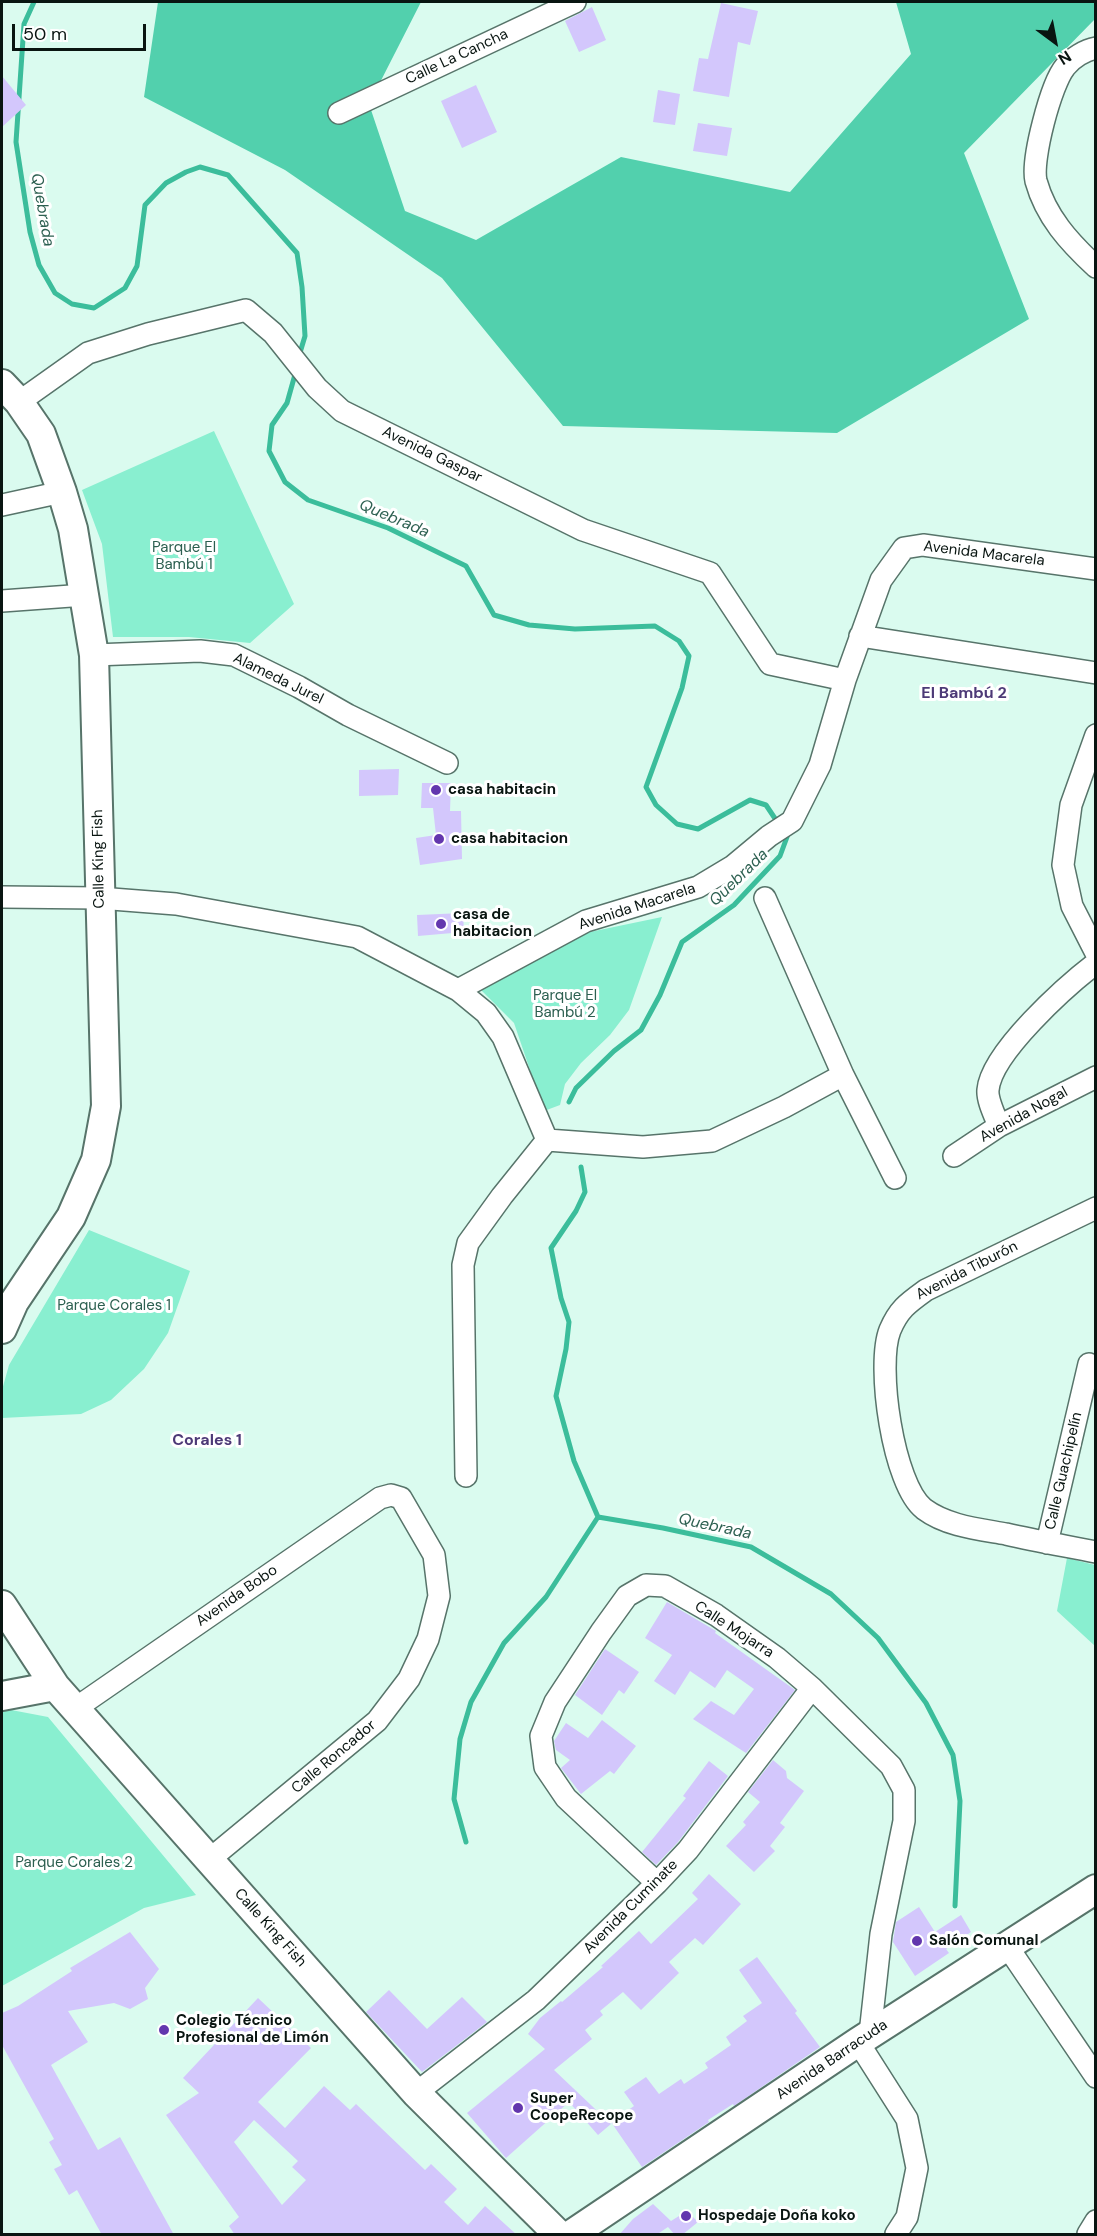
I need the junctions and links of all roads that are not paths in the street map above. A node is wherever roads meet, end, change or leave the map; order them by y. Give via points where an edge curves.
1 (575, 2) edge
2 (1095, 48) edge
3 (339, 113) dead end
4 (1095, 267) edge
5 (10, 393) edge
6 (62, 492) junction
7 (2, 505) edge
8 (1095, 569) edge
9 (85, 595) junction
10 (2, 601) edge
11 (861, 636) junction
12 (94, 655) junction
13 (1095, 673) edge
14 (845, 680) junction
15 (1095, 735) edge
16 (447, 763) dead end
17 (2, 897) edge
18 (99, 898) junction
19 (765, 898) dead end
20 (1095, 953) edge
21 (1095, 963) edge
22 (458, 990) junction
23 (843, 1075) junction
24 (1095, 1077) edge
25 (999, 1126) junction
26 (548, 1140) junction
27 (954, 1156) dead end
28 (895, 1179) dead end
29 (1095, 1208) edge
30 (2, 1329) edge
31 (1089, 1364) dead end
32 (466, 1476) dead end
33 (401, 1498) joint
34 (1047, 1543) junction
35 (1095, 1552) edge
36 (2, 1605) edge
37 (56, 1686) junction
38 (812, 1688) junction
39 (2, 1696) edge
40 (76, 1708) junction
41 (210, 1859) junction
42 (657, 1883) junction
43 (1095, 1889) edge
44 (1007, 1946) junction
45 (864, 2038) junction
46 (1095, 2077) edge
47 (416, 2093) junction
48 (1095, 2221) edge
49 (558, 2235) edge
50 (572, 2235) edge
51 (896, 2235) edge
52 (1088, 2235) edge

1 - 3 street, Calle La Cancha
2 - 4 street via 1086,50 1065,67 1052,92 1040,136 1035,179 1047,211 1064,236
5 - 6 street, Calle King Fish via 41,434
5 - 14 street, Avenida Gaspar via 88,353 246,310 273,333 317,388 342,411 583,530 710,573 770,664
6 - 7 street
6 - 9 street, Calle King Fish
8 - 11 street, Avenida Macarela via 923,545 903,548 881,580
9 - 10 street
9 - 12 street, Calle King Fish
11 - 13 street
11 - 14 street, Avenida Macarela
12 - 16 street, Alameda Jurel via 200,651 234,655
12 - 18 street, Calle King Fish
14 - 22 street, Avenida Macarela via 820,765 792,820 698,888 586,921
15 - 20 street via 1071,805 1064,865 1072,906
17 - 18 street
18 - 22 street via 176,904 357,937
18 - 30 street, Calle King Fish via 106,1106 96,1160 71,1217 14,1302
19 - 23 street
21 - 25 street via 1003,1054 987,1092
22 - 26 street via 486,1013 503,1037
23 - 26 street via 712,1141 642,1148
23 - 28 street
24 - 25 street, Avenida Nogal
25 - 27 street, Avenida Nogal
26 - 32 street via 468,1243 463,1265
29 - 34 street, Avenida Tiburón via 926,1290 903,1306 884,1354 887,1403 900,1465 908,1489 923,1508 951,1523
31 - 34 street, Calle Guachipelín
33 - 40 street, Avenida Bobo via 380,1498
33 - 41 street, Calle Roncador via 434,1555 439,1596 428,1639 409,1679 377,1721
34 - 35 street, Avenida Tiburón
36 - 37 street, Calle King Fish
37 - 39 street
37 - 40 street, Calle King Fish
38 - 42 street, Avenida Cuminate via 688,1850
38 - 42 street, Calle Mojarra via 716,1615 665,1586 646,1586 627,1596 555,1702 541,1736 545,1767 566,1798
38 - 45 street, Calle Mojarra via 891,1766 904,1791 904,1821
40 - 41 street, Calle King Fish
41 - 47 street, Calle King Fish
42 - 47 street, Avenida Cuminate via 536,2000
43 - 44 street, Avenida Barracuda
44 - 45 street, Avenida Barracuda
44 - 46 street
45 - 50 street, Avenida Barracuda
45 - 51 street via 907,2119 917,2168 907,2217
47 - 49 street, Calle King Fish
48 - 52 street

